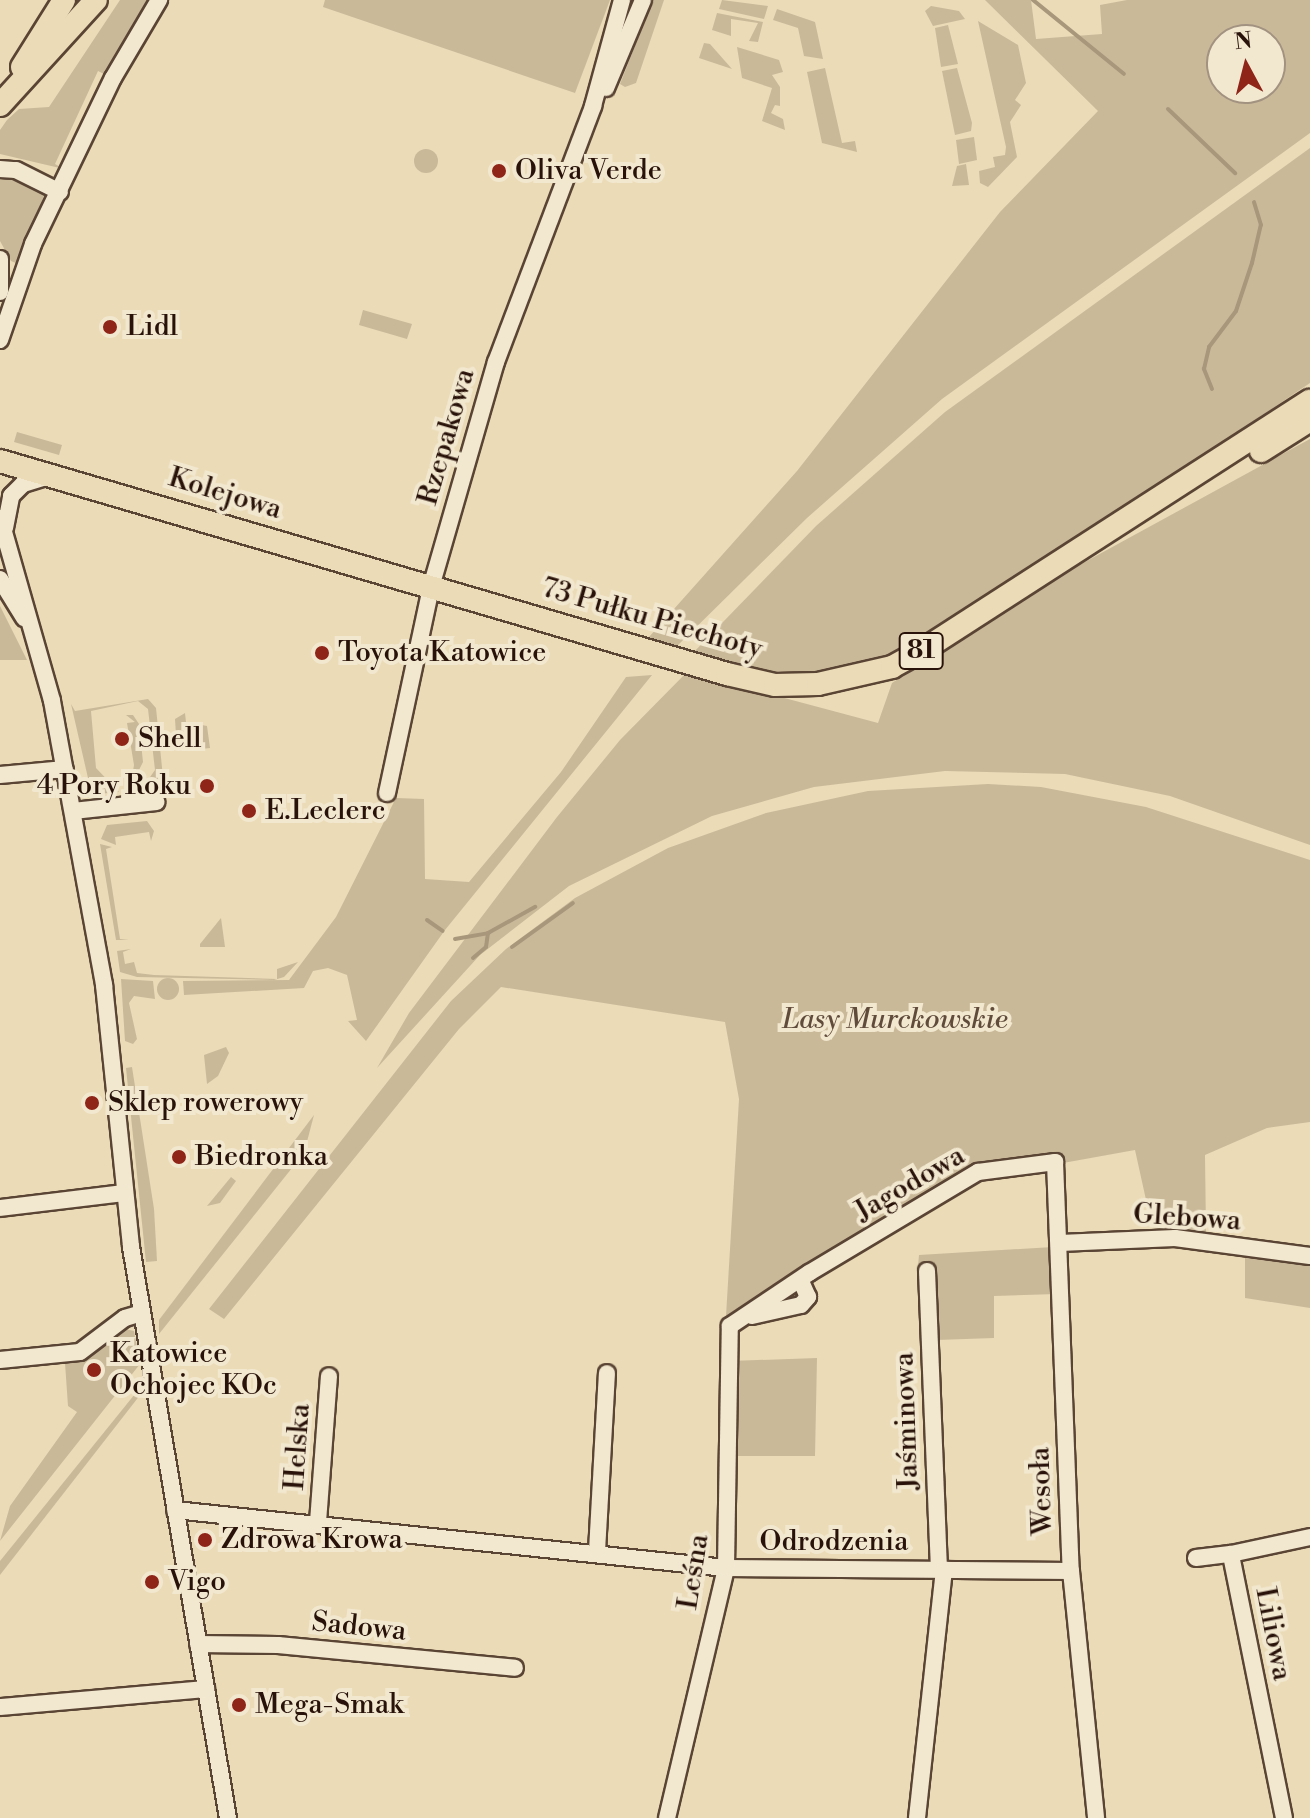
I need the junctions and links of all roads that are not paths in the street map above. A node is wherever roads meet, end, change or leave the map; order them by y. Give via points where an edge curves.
1 (159, 0) edge
2 (622, 0) edge
3 (643, 0) edge
4 (61, 3) edge
5 (93, 5) edge
6 (0, 104) edge
7 (593, 106) junction
8 (0, 169) edge
9 (60, 192) junction
10 (0, 259) edge
11 (0, 292) edge
12 (0, 340) edge
13 (1310, 401) edge
14 (1310, 420) edge
15 (0, 461) edge
16 (53, 475) junction
17 (2, 524) edge
18 (1067, 557) junction
19 (0, 579) edge
20 (431, 587) junction
21 (31, 630) junction
22 (65, 769) junction
23 (0, 775) edge
24 (387, 793) dead end
25 (157, 802) dead end
26 (73, 811) junction
27 (1055, 1162) joint
28 (124, 1193) junction
29 (0, 1208) edge
30 (1060, 1243) junction
31 (1308, 1256) edge
32 (927, 1271) dead end
33 (1310, 1275) edge
34 (141, 1313) junction
35 (729, 1328) joint
36 (0, 1360) edge
37 (607, 1373) dead end
38 (329, 1376) dead end
39 (175, 1510) junction
40 (318, 1522) junction
41 (1310, 1537) edge
42 (597, 1551) junction
43 (1231, 1554) junction
44 (1196, 1558) dead end
45 (726, 1568) junction
46 (942, 1569) junction
47 (1071, 1571) junction
48 (198, 1644) junction
49 (515, 1668) dead end
50 (206, 1689) junction
51 (0, 1707) edge
52 (228, 1818) edge
53 (667, 1818) edge
54 (917, 1818) edge
55 (1096, 1818) edge
56 (1284, 1818) edge

1 - 9 street via 113,78
2 - 7 street, Rzepakowa
3 - 7 street, Rzepakowa via 620,59
4 - 6 main road
5 - 6 main road
7 - 20 street, Rzepakowa via 500,350
8 - 9 street via 16,170
9 - 12 street via 30,253
10 - 11 street
13 - 18 main road, 73 Pułku Piechoty / 81
14 - 18 main road, 73 Pułku Piechoty / 81 via 1209,484
15 - 16 main road, Kolejowa / 81
16 - 17 street via 23,484 11,496
16 - 20 main road, Kolejowa / 81
17 - 21 street
18 - 20 main road, 73 Pułku Piechoty / 81 via 892,667 818,684 775,685 727,674
19 - 21 street
20 - 24 street, Rzepakowa
21 - 22 street
22 - 23 street
22 - 26 street
25 - 26 street
26 - 28 street via 108,1008
27 - 30 street, Wesoła
27 - 35 street, Jagodowa via 978,1172
28 - 29 street
28 - 34 street
30 - 31 street, Glebowa via 1175,1238
30 - 47 street, Wesoła
31 - 33 street
32 - 46 street, Jaśminowa
34 - 36 street via 125,1318 80,1352
34 - 39 street
35 - 45 street, Leśna
37 - 42 street
38 - 40 street, Helska
39 - 40 street, Odrodzenia
39 - 48 street
40 - 42 street, Odrodzenia
41 - 43 street, Liliowa
42 - 45 street, Odrodzenia
43 - 44 street, Liliowa
43 - 56 street, Liliowa
45 - 46 street, Odrodzenia
45 - 53 street, Leśna
46 - 47 street, Odrodzenia
46 - 54 street, Jaśminowa
47 - 55 street, Wesoła
48 - 49 street, Sadowa via 278,1645
48 - 50 street
50 - 51 street
50 - 52 street

